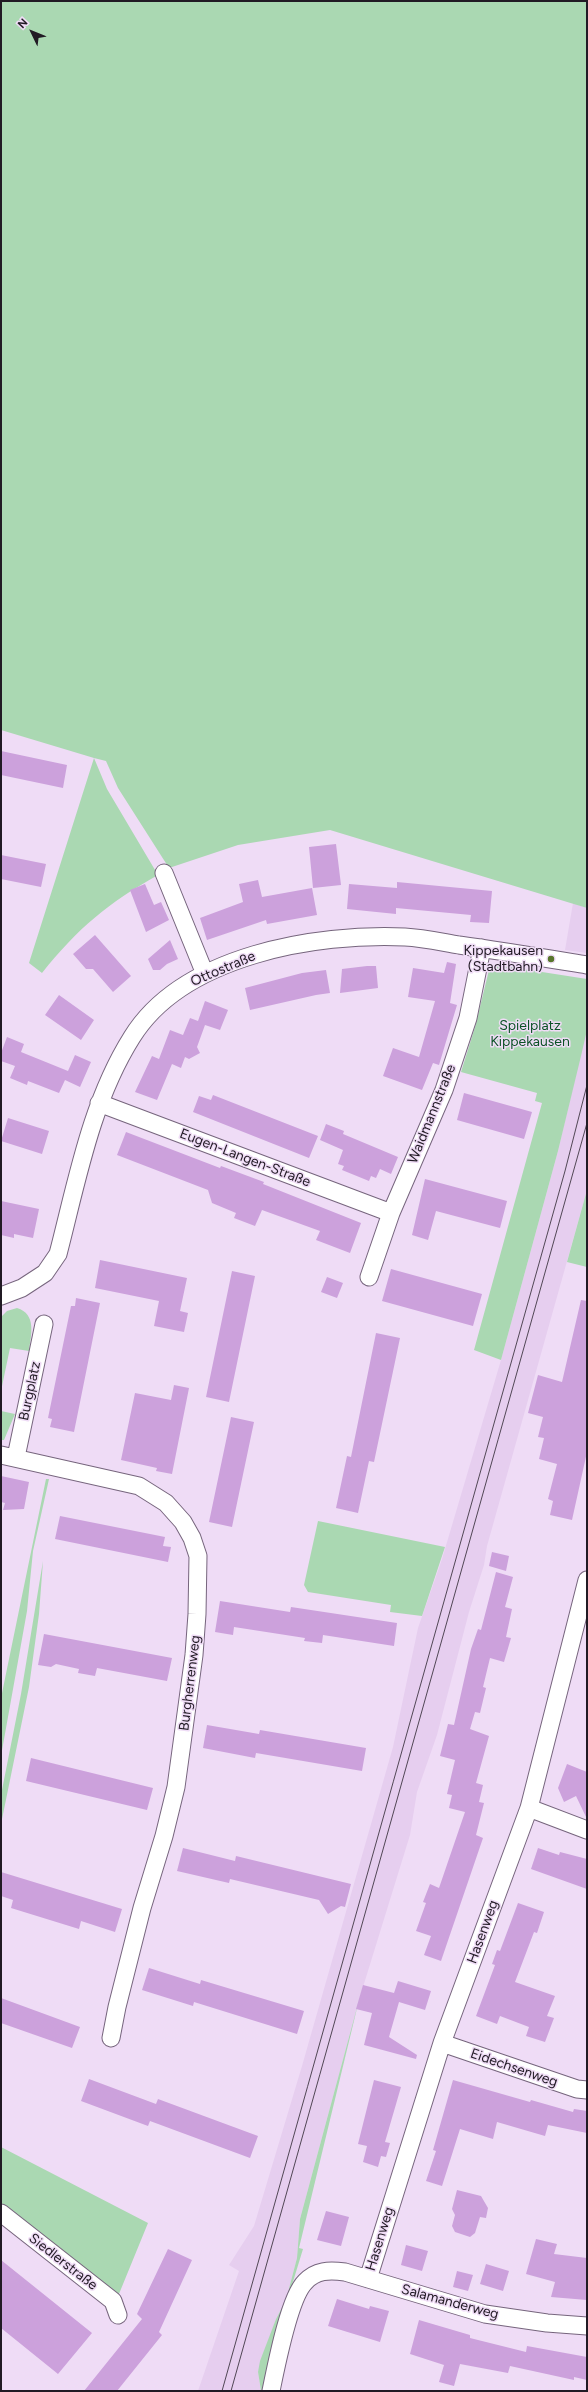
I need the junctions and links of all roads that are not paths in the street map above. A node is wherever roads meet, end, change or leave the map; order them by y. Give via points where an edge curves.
1 (164, 873) dead end
2 (482, 948) junction
3 (587, 965) edge
4 (205, 974) junction
5 (99, 1103) junction
6 (391, 1213) junction
7 (369, 1277) dead end
8 (1, 1296) edge
9 (44, 1324) dead end
10 (8, 1456) edge
11 (587, 1580) edge
12 (529, 1808) junction
13 (587, 1830) edge
14 (111, 2038) dead end
15 (442, 2043) junction
16 (587, 2090) edge
17 (1, 2214) edge
18 (368, 2279) junction
19 (118, 2316) dead end
20 (587, 2326) edge
21 (272, 2391) edge

1 - 4 street
2 - 3 street, Ottostraße
2 - 4 street, Ottostraße via 406,937 325,940 267,951
2 - 6 street, Waidmannstraße via 468,1018 444,1090
4 - 5 street, Ottostraße via 175,991 152,1011 132,1036
5 - 6 street, Eugen-Langen-Straße
5 - 8 street, Ottostraße via 58,1254 45,1273 22,1288
6 - 7 street, Waidmannstraße
9 - 10 street, Burgplatz
10 - 14 street, Burgherrenweg via 139,1486 166,1504 183,1522 198,1556 195,1642 176,1787
11 - 12 street, Hasenweg
12 - 13 street
12 - 15 street, Hasenweg
15 - 16 street, Eidechsenweg via 577,2089
15 - 18 street, Hasenweg
17 - 19 street, Siedlerstraße via 113,2302
18 - 20 street, Salamanderweg via 485,2314
18 - 21 street, Salamanderweg via 329,2270 316,2273 304,2282 295,2297

